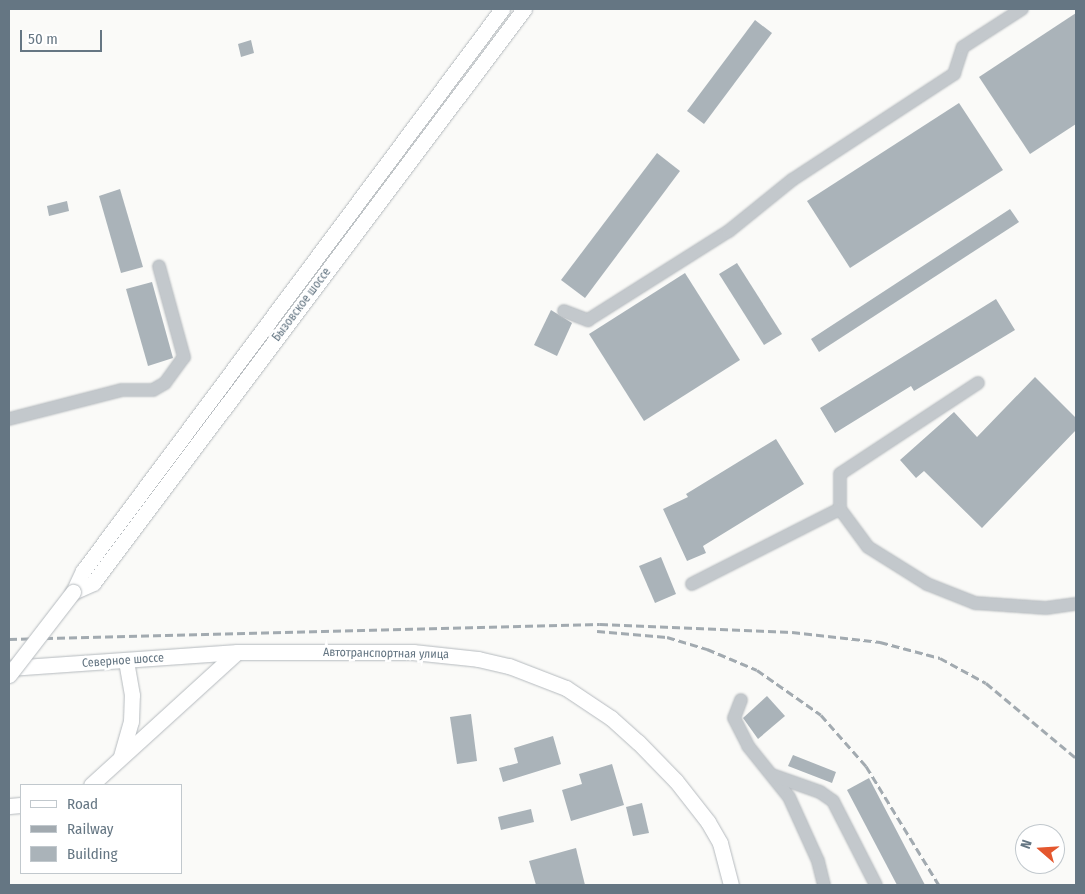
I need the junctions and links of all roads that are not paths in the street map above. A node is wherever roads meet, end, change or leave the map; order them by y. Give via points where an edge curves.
1 (502, 9) edge
2 (524, 9) edge
3 (1022, 9) edge
4 (159, 266) dead end
5 (564, 311) dead end
6 (978, 383) dead end
7 (9, 419) edge
8 (840, 509) junction
9 (692, 584) dead end
10 (73, 592) junction
11 (1076, 604) edge
12 (237, 652) junction
13 (126, 661) junction
14 (9, 668) edge
15 (9, 675) edge
16 (741, 700) dead end
17 (121, 756) junction
18 (772, 775) junction
19 (91, 784) edge
20 (731, 885) edge
21 (824, 885) edge
22 (876, 885) edge

1 - 10 main road, Бызовское шоссе via 83,571
2 - 10 main road, Бызовское шоссе via 93,583
3 - 5 lane via 963,47 954,74 792,180 729,231 588,320
4 - 7 lane via 184,356 165,383 153,390 122,390
6 - 8 lane via 840,474
8 - 9 lane
8 - 11 lane via 868,547 935,588 975,603 1046,608
10 - 15 main road, Бызовское шоссе, bridge
12 - 13 main road, Северное шоссе
12 - 17 main road
12 - 20 main road, Автотранспортная улица via 451,655 509,666 566,688 622,727 689,796 720,843
13 - 14 main road, Северное шоссе
13 - 17 main road via 132,696 130,721
16 - 18 lane via 734,718 748,746
17 - 19 main road
18 - 21 lane via 789,796 818,861
18 - 22 lane via 820,792 833,801

